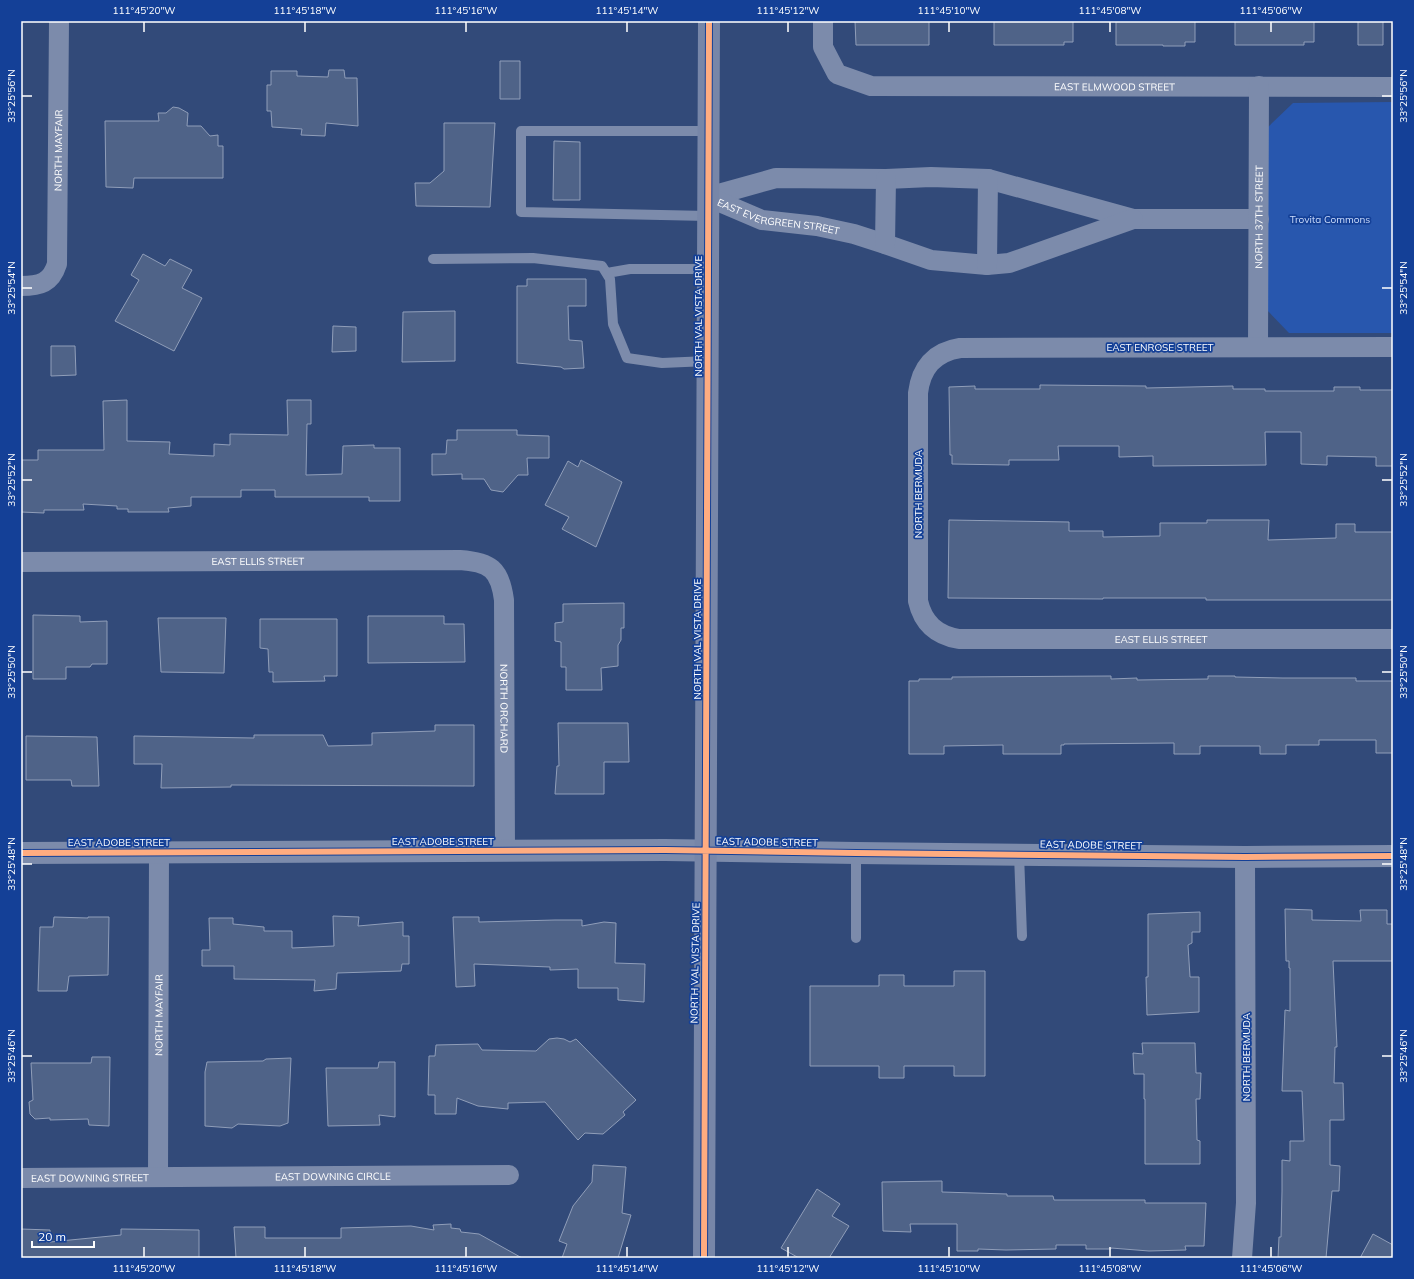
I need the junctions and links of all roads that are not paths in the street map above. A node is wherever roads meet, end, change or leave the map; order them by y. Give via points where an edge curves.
1 (60, 21) edge
2 (709, 21) edge
3 (823, 21) edge
4 (1259, 86) junction
5 (1393, 87) edge
6 (708, 131) junction
7 (886, 179) junction
8 (988, 179) junction
9 (708, 206) junction
10 (1133, 218) junction
11 (1259, 218) junction
12 (885, 244) junction
13 (434, 259) dead end
14 (986, 265) junction
15 (708, 269) junction
16 (606, 273) junction
17 (21, 286) edge
18 (1258, 347) junction
19 (1393, 347) edge
20 (708, 361) junction
21 (931, 362) joint
22 (21, 562) edge
23 (494, 569) joint
24 (932, 626) joint
25 (1393, 640) edge
26 (505, 850) junction
27 (706, 851) junction
28 (159, 852) junction
29 (21, 853) edge
30 (856, 853) junction
31 (1019, 854) junction
32 (1393, 856) edge
33 (1245, 857) junction
34 (1022, 936) dead end
35 (856, 938) dead end
36 (508, 1175) dead end
37 (158, 1177) junction
38 (21, 1178) edge
39 (704, 1258) edge
40 (1242, 1258) edge

1 - 17 street, NORTH MAYFAIR via 58,255 51,278 37,285
2 - 6 main road, NORTH VAL VISTA DRIVE
3 - 4 street, EAST ELMWOOD STREET via 823,47 837,74 871,86
4 - 5 street, EAST ELMWOOD STREET
4 - 11 street, NORTH 37TH STREET
6 - 9 main road, NORTH VAL VISTA DRIVE
6 - 9 lane via 521,131 521,212
7 - 8 street, EAST EVERGREEN STREET
7 - 9 street, EAST EVERGREEN STREET via 776,178
7 - 12 street
8 - 10 street, EAST EVERGREEN STREET
8 - 14 street
9 - 12 street, EAST EVERGREEN STREET via 762,220 817,226
9 - 15 main road, NORTH VAL VISTA DRIVE
10 - 11 street, EAST EVERGREEN STREET
10 - 14 street, EAST EVERGREEN STREET via 1009,263
11 - 18 street, NORTH 37TH STREET
12 - 14 street, EAST EVERGREEN STREET via 931,260
13 - 16 lane via 533,258 602,266
15 - 16 lane via 630,269
15 - 20 main road, NORTH VAL VISTA DRIVE
16 - 20 lane via 610,279 613,324 627,358 662,363
18 - 19 street, EAST ENROSE STREET
18 - 21 street, EAST ENROSE STREET via 960,348 941,354
20 - 27 main road, NORTH VAL VISTA DRIVE
21 - 24 street, NORTH BERMUDA via 921,376 918,393 918,601 924,618
22 - 23 street, EAST ELLIS STREET via 472,560
23 - 26 street, NORTH ORCHARD via 500,578 504,600
24 - 25 street, EAST ELLIS STREET via 944,635 959,639
26 - 27 street, EAST ADOBE STREET
26 - 28 street, EAST ADOBE STREET
27 - 30 street, EAST ADOBE STREET
27 - 39 main road, NORTH VAL VISTA DRIVE
28 - 29 street, EAST ADOBE STREET
28 - 37 street, NORTH MAYFAIR
30 - 31 street, EAST ADOBE STREET
30 - 35 lane
31 - 33 street, EAST ADOBE STREET
31 - 34 lane
32 - 33 street, EAST ADOBE STREET
33 - 40 street, NORTH BERMUDA via 1246,1203
36 - 37 street, EAST DOWNING CIRCLE
37 - 38 street, EAST DOWNING STREET

